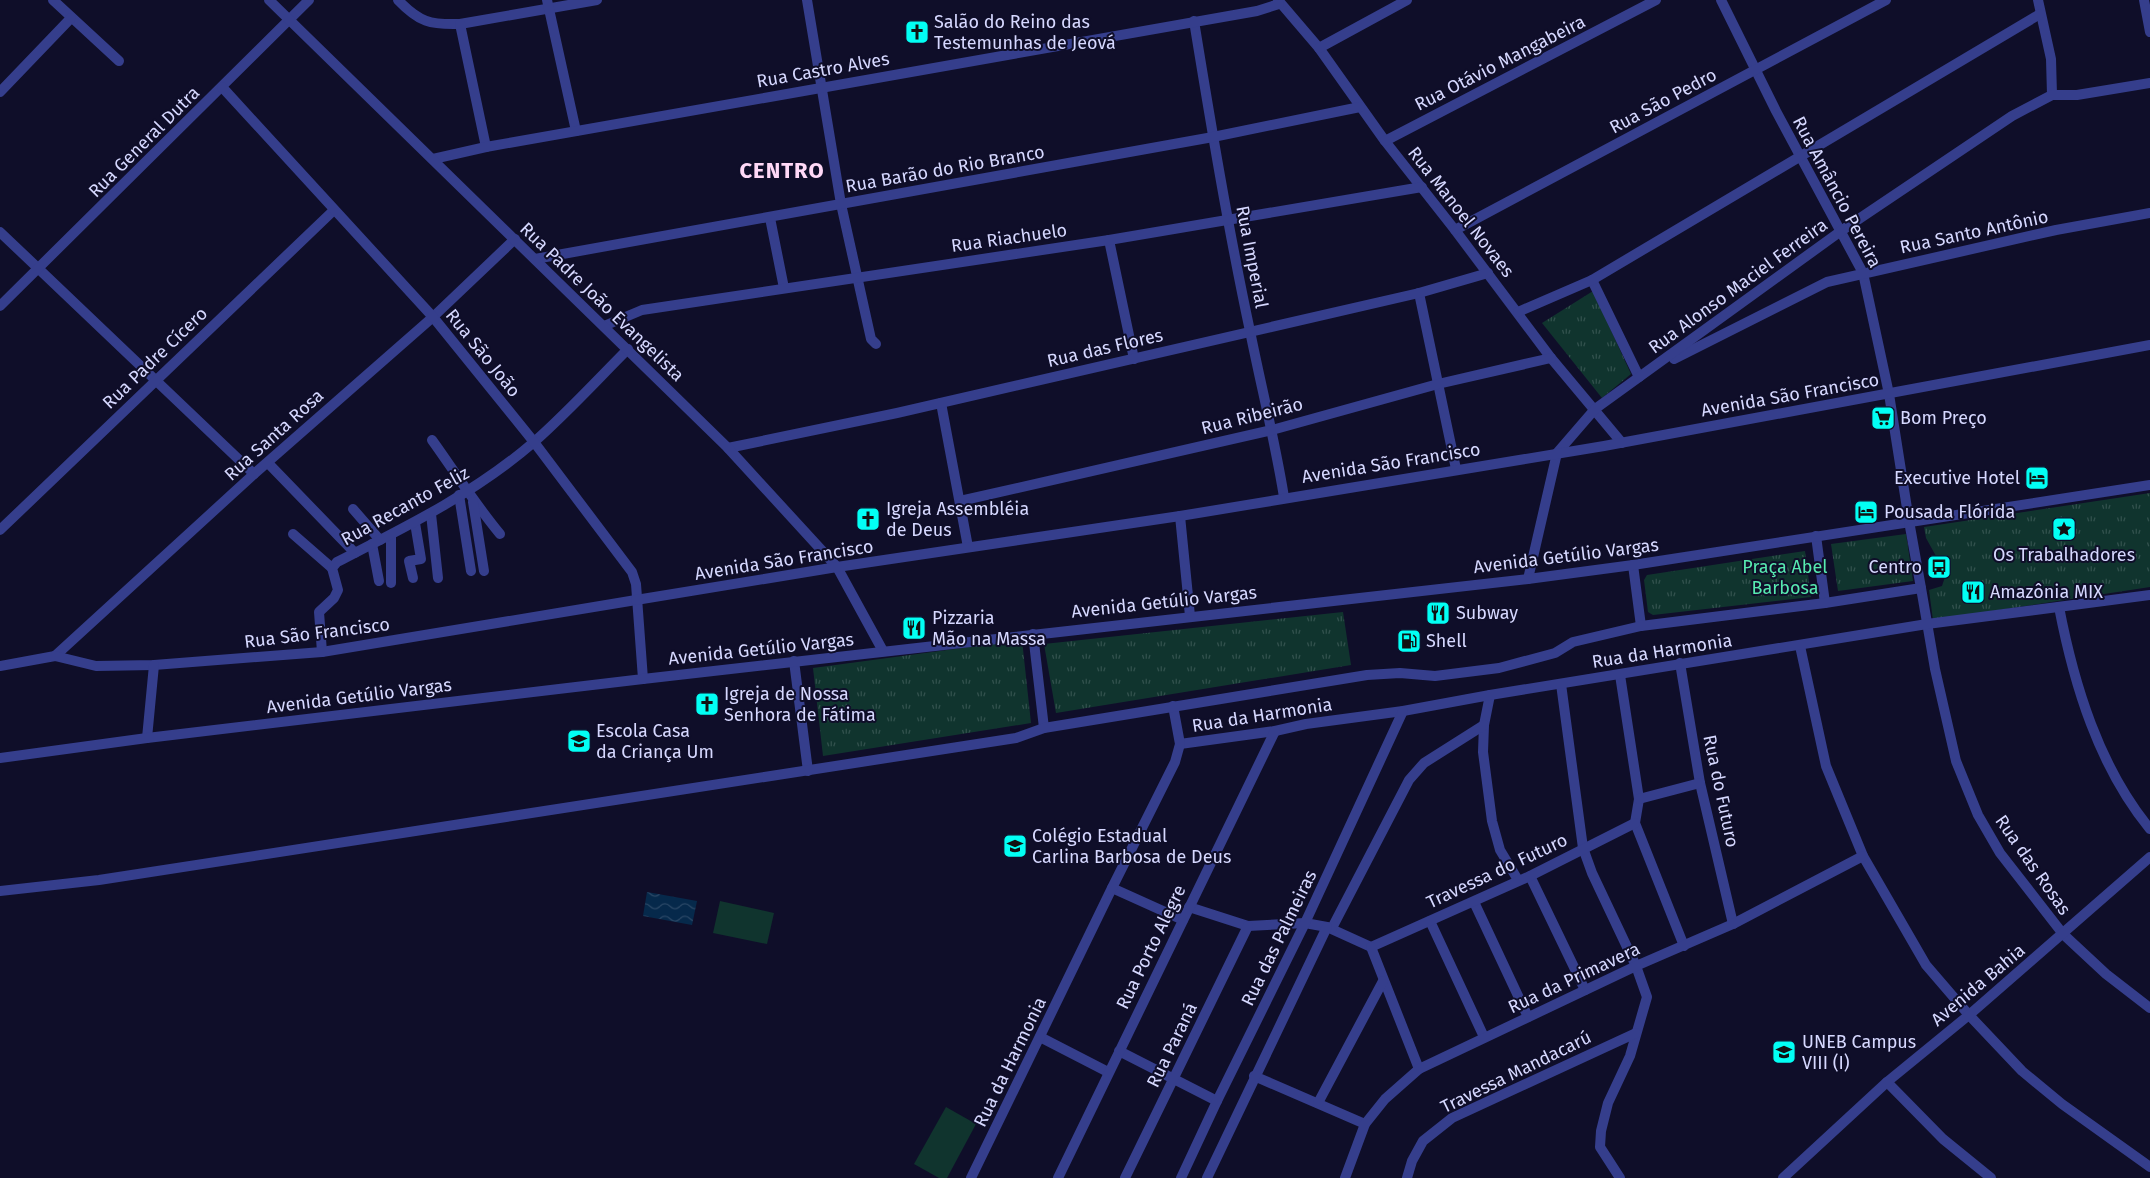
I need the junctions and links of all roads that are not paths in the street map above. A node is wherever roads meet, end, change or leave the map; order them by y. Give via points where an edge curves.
1 (54, 0) edge
2 (269, 0) edge
3 (309, 0) edge
4 (398, 0) edge
5 (596, 0) edge
6 (807, 0) edge
7 (1407, 0) edge
8 (1656, 0) edge
9 (1721, 0) edge
10 (1886, 0) edge
11 (2038, 0) edge
12 (2144, 0) edge
13 (1279, 2) edge
14 (548, 4) edge
15 (2040, 14) junction
16 (71, 18) junction
17 (290, 21) junction
18 (1194, 22) junction
19 (460, 24) junction
20 (2150, 32) edge
21 (1318, 48) junction
22 (120, 61) dead end
23 (1755, 70) junction
24 (2150, 83) edge
25 (822, 86) junction
26 (222, 87) junction
27 (0, 92) edge
28 (2052, 95) junction
29 (1360, 107) junction
30 (576, 131) junction
31 (1213, 137) junction
32 (1385, 141) junction
33 (486, 147) junction
34 (1801, 156) junction
35 (432, 159) junction
36 (1422, 187) junction
37 (841, 204) junction
38 (334, 210) junction
39 (2150, 213) edge
40 (770, 218) junction
41 (1229, 220) junction
42 (1456, 230) junction
43 (1841, 231) junction
44 (0, 232) edge
45 (515, 239) junction
46 (1109, 240) junction
47 (535, 260) junction
48 (38, 269) junction
49 (1863, 273) junction
50 (1488, 274) junction
51 (857, 276) junction
52 (1592, 280) junction
53 (784, 288) junction
54 (1419, 293) junction
55 (0, 306) edge
56 (1518, 312) junction
57 (433, 317) junction
58 (604, 326) junction
59 (1250, 330) junction
60 (876, 344) dead end
61 (2150, 345) edge
62 (628, 349) junction
63 (1551, 358) junction
64 (1134, 359) junction
65 (1643, 375) junction
66 (155, 380) junction
67 (1438, 384) junction
68 (1890, 394) junction
69 (941, 403) junction
70 (1595, 409) junction
71 (1272, 430) junction
72 (432, 440) dead end
73 (534, 442) junction
74 (1622, 443) junction
75 (728, 448) junction
76 (1557, 454) junction
77 (268, 462) junction
78 (1456, 469) junction
79 (254, 474) junction
80 (2150, 485) edge
81 (464, 492) junction
82 (1284, 497) junction
83 (473, 501) junction
84 (960, 501) junction
85 (353, 509) dead end
86 (431, 514) junction
87 (1180, 516) junction
88 (1909, 521) junction
89 (415, 523) junction
90 (0, 530) edge
91 (293, 534) dead end
92 (500, 534) dead end
93 (391, 535) junction
94 (1816, 536) junction
95 (376, 542) junction
96 (968, 547) junction
97 (355, 553) junction
98 (1633, 565) junction
99 (837, 567) junction
100 (332, 568) junction
101 (471, 571) dead end
102 (484, 571) dead end
103 (413, 578) dead end
104 (438, 578) dead end
105 (1528, 578) junction
106 (379, 580) dead end
107 (391, 583) dead end
108 (1921, 588) junction
109 (2150, 595) edge
110 (636, 600) junction
111 (1826, 603) junction
112 (2059, 607) junction
113 (1190, 616) junction
114 (1927, 624) junction
115 (1642, 626) junction
116 (1033, 634) junction
117 (1800, 646) junction
118 (883, 651) junction
119 (322, 652) junction
120 (55, 656) junction
121 (794, 661) junction
122 (1680, 663) junction
123 (154, 665) junction
124 (0, 666) edge
125 (1620, 674) junction
126 (643, 679) junction
127 (1561, 684) junction
128 (1490, 695) junction
129 (1173, 706) junction
130 (1403, 711) junction
131 (1484, 725) junction
132 (1044, 728) junction
133 (1275, 731) junction
134 (147, 738) junction
135 (1180, 744) junction
136 (0, 758) edge
137 (808, 771) junction
138 (1700, 783) junction
139 (1639, 799) junction
140 (1635, 822) junction
141 (2150, 829) edge
142 (1583, 848) junction
143 (1863, 856) junction
144 (2150, 857) edge
145 (1530, 876) junction
146 (1518, 880) junction
147 (1112, 888) junction
148 (0, 891) edge
149 (1474, 902) junction
150 (1189, 907) junction
151 (1183, 920) junction
152 (1430, 921) junction
153 (1305, 923) junction
154 (1733, 924) junction
155 (1248, 926) junction
156 (1330, 928) junction
157 (2063, 934) junction
158 (1684, 946) junction
159 (1371, 947) junction
160 (1636, 966) junction
161 (1383, 981) junction
162 (1585, 990) junction
163 (2150, 1008) edge
164 (1969, 1015) junction
165 (1528, 1017) junction
166 (1636, 1033) junction
167 (1040, 1037) junction
168 (1484, 1037) junction
169 (1119, 1051) junction
170 (1419, 1069) junction
171 (1108, 1072) junction
172 (1254, 1076) junction
173 (1174, 1078) junction
174 (1887, 1082) junction
175 (1217, 1101) junction
176 (1318, 1103) junction
177 (1365, 1124) junction
178 (2150, 1166) edge
179 (1786, 1177) edge
180 (972, 1178) edge
181 (1058, 1178) edge
182 (1126, 1178) edge
183 (1181, 1178) edge
184 (1207, 1178) edge
185 (1345, 1178) edge
186 (1408, 1178) edge
187 (1620, 1178) edge
188 (1992, 1178) edge

1 - 16 street
2 - 17 street, Rua Padre João Evangelista
3 - 17 street, Rua General Dutra
4 - 19 street via 410,13 429,24
5 - 14 street
6 - 25 street
7 - 21 street
8 - 32 street, Rua Otávio Mangabeira
9 - 23 street, Rua Amâncio Pereira
10 - 23 street, Rua São Pedro
11 - 15 street
12 - 20 street
13 - 18 street, Rua Castro Alves via 1257,11
13 - 21 street, Rua Manoel Novaes
14 - 19 street
14 - 30 street
15 - 28 street via 2051,59
15 - 34 street
16 - 22 street
16 - 27 street
17 - 26 street, Rua General Dutra
17 - 35 street, Rua Padre João Evangelista
18 - 25 street, Rua Castro Alves
18 - 31 street, Rua Imperial
19 - 33 street
21 - 29 street, Rua Manoel Novaes
23 - 34 street, Rua Amâncio Pereira
23 - 42 street, Rua São Pedro
24 - 28 street, Rua Alonso Maciel Ferreira via 2078,96
25 - 30 street, Rua Castro Alves
25 - 37 street
26 - 38 street, Rua São João
26 - 48 street, Rua General Dutra
28 - 43 street, Rua Alonso Maciel Ferreira via 2012,116
29 - 31 street, Rua Barão do Rio Branco
29 - 32 street, Rua Manoel Novaes
30 - 33 street, Rua Castro Alves
31 - 37 street, Rua Barão do Rio Branco
31 - 41 street, Rua Imperial
32 - 36 street, Rua Manoel Novaes
33 - 35 street, Rua Castro Alves
34 - 43 street, Rua Amâncio Pereira
34 - 52 street
35 - 45 street, Rua Padre João Evangelista
36 - 41 street, Rua Riachuelo
36 - 42 street, Rua Manoel Novaes
37 - 40 street, Rua Barão do Rio Branco
37 - 51 street
38 - 57 street, Rua São João
38 - 66 street, Rua Padre Cícero
39 - 49 street, Rua Santo Antônio via 2056,230
40 - 47 street, Rua Barão do Rio Branco
40 - 53 street
41 - 46 street, Rua Riachuelo
41 - 59 street, Rua Imperial
42 - 50 street, Rua Manoel Novaes
43 - 49 street, Rua Amâncio Pereira
43 - 65 street, Rua Alonso Maciel Ferreira
44 - 48 street
45 - 47 street, Rua Padre João Evangelista
45 - 57 street, Rua Santa Rosa
46 - 51 street, Rua Riachuelo
46 - 64 street
47 - 58 street, Rua Padre João Evangelista
48 - 55 street, Rua General Dutra
48 - 66 street
49 - 65 street, Rua Santo Antônio via 1827,282
49 - 68 street, Rua Amâncio Pereira
50 - 54 street, Rua das Flores
50 - 56 street, Rua Manoel Novaes
51 - 53 street, Rua Riachuelo
51 - 60 street via 870,339
52 - 56 street
52 - 65 street
53 - 58 street, Rua Riachuelo via 642,310
54 - 59 street, Rua das Flores
54 - 67 street
56 - 63 street, Rua Manoel Novaes
57 - 73 street, Rua São João
57 - 77 street, Rua Santa Rosa
58 - 62 street, Rua Padre João Evangelista
59 - 64 street, Rua das Flores
59 - 71 street, Rua Imperial
61 - 68 street, Avenida São Francisco
62 - 73 street, Rua Recanto Feliz
62 - 75 street, Rua Padre João Evangelista
63 - 67 street, Rua Ribeirão
63 - 70 street, Rua Manoel Novaes
64 - 69 street, Rua das Flores
65 - 70 street, Rua Alonso Maciel Ferreira
66 - 79 street
66 - 90 street, Rua Padre Cícero
67 - 71 street, Rua Ribeirão
67 - 78 street
68 - 74 street, Avenida São Francisco
68 - 88 street, Rua Amâncio Pereira
69 - 75 street, Rua das Flores
69 - 84 street
70 - 74 street, Rua Manoel Novaes
70 - 76 street, Rua Alonso Maciel Ferreira
71 - 82 street, Rua Imperial
71 - 84 street, Rua Ribeirão
72 - 81 street
73 - 81 street, Rua Recanto Feliz via 487,479
73 - 110 street, Rua São João via 632,572
74 - 76 street, Avenida São Francisco
75 - 99 street, Rua Padre João Evangelista
76 - 78 street, Avenida São Francisco
76 - 105 street, Rua Alonso Maciel Ferreira
77 - 79 street, Rua Santa Rosa
77 - 97 street
78 - 82 street, Avenida São Francisco
79 - 120 street, Rua Santa Rosa
80 - 88 street, Avenida Getúlio Vargas
81 - 83 street
81 - 86 street, Rua Recanto Feliz
81 - 101 street
82 - 87 street, Avenida São Francisco
83 - 92 street
83 - 102 street
84 - 96 street
85 - 95 street
86 - 89 street, Rua Recanto Feliz
86 - 104 street
87 - 96 street, Avenida São Francisco
87 - 113 street
88 - 94 street, Avenida Getúlio Vargas
88 - 108 street, Rua Amâncio Pereira
89 - 93 street, Rua Recanto Feliz
89 - 103 street via 421,558 409,561
91 - 100 street
93 - 95 street, Rua Recanto Feliz
93 - 107 street
94 - 98 street, Avenida Getúlio Vargas
94 - 111 street
95 - 97 street, Rua Recanto Feliz
95 - 106 street
96 - 99 street, Avenida São Francisco
97 - 100 street, Rua Recanto Feliz
98 - 105 street, Avenida Getúlio Vargas
98 - 115 street
99 - 110 street, Avenida São Francisco
99 - 118 street, Rua Padre João Evangelista
100 - 119 street, Rua Recanto Feliz via 338,590 319,612
105 - 113 street, Avenida Getúlio Vargas
108 - 111 street
108 - 114 street, Rua das Rosas
109 - 112 street, Rua da Harmonia
110 - 119 street, Rua São Francisco
110 - 126 street, Rua São João
111 - 115 street
112 - 114 street, Rua da Harmonia
112 - 141 street via 2070,661 2100,744 2118,782
113 - 116 street, Avenida Getúlio Vargas
114 - 117 street, Rua da Harmonia
114 - 157 street, Rua das Rosas via 1956,761 1978,815 2000,853
115 - 129 street via 1573,642 1555,653 1498,668 1435,676 1368,675
116 - 118 street, Avenida Getúlio Vargas
116 - 132 street
117 - 122 street, Rua da Harmonia
117 - 143 street via 1826,766
118 - 121 street, Avenida Getúlio Vargas
119 - 123 street, Rua São Francisco
120 - 123 street, Rua São Francisco via 96,666
120 - 124 street, Rua São Francisco
121 - 126 street, Avenida Getúlio Vargas
121 - 137 street
122 - 125 street, Rua da Harmonia
122 - 138 street, Rua do Futuro
123 - 134 street
125 - 127 street, Rua da Harmonia
125 - 139 street
126 - 134 street, Avenida Getúlio Vargas
127 - 128 street, Rua da Harmonia
127 - 142 street
128 - 130 street, Rua da Harmonia
128 - 131 street
129 - 132 street
129 - 135 street, Rua da Harmonia
130 - 133 street, Rua da Harmonia
130 - 153 street, Rua das Palmeiras
131 - 146 street via 1492,821 1500,850
131 - 156 street via 1424,763 1409,780
132 - 137 street via 1016,738
133 - 135 street, Rua da Harmonia
133 - 150 street, Rua Porto Alegre
134 - 136 street, Avenida Getúlio Vargas
135 - 147 street, Rua da Harmonia via 1175,762
137 - 148 street via 100,880
138 - 139 street
138 - 154 street, Rua do Futuro
139 - 140 street
140 - 142 street, Travessa do Futuro
140 - 158 street
142 - 145 street, Travessa do Futuro
142 - 160 street
143 - 154 street, Rua da Primavera
143 - 164 street via 1926,965
144 - 157 street, Avenida Bahia
145 - 146 street, Travessa do Futuro
145 - 162 street
146 - 149 street, Travessa do Futuro
147 - 151 street
147 - 167 street, Rua da Harmonia
149 - 152 street, Travessa do Futuro
149 - 165 street
150 - 151 street, Rua Porto Alegre
150 - 155 street
151 - 169 street, Rua Porto Alegre
152 - 159 street, Travessa do Futuro
152 - 168 street
153 - 155 street
153 - 156 street
153 - 175 street, Rua das Palmeiras
154 - 158 street, Rua da Primavera
155 - 173 street, Rua Paraná
156 - 159 street
156 - 172 street
157 - 163 street, Rua das Rosas via 2106,974
157 - 164 street, Avenida Bahia
158 - 160 street, Rua da Primavera
159 - 161 street
160 - 162 street, Rua da Primavera
160 - 166 street via 1647,997
161 - 170 street
161 - 176 street
162 - 165 street, Rua da Primavera
164 - 174 street, Avenida Bahia
164 - 178 street via 2022,1071 2062,1104
165 - 168 street, Rua da Primavera
166 - 186 street, Travessa Mandacarú via 1452,1118 1423,1141 1412,1161
166 - 187 street via 1630,1056 1608,1103 1601,1131 1600,1147
167 - 171 street
167 - 180 street, Rua da Harmonia
168 - 170 street, Rua da Primavera
169 - 171 street, Rua Porto Alegre
169 - 173 street
170 - 177 street, Rua da Primavera via 1385,1099
171 - 181 street, Rua Porto Alegre
172 - 176 street
172 - 184 street
173 - 175 street
173 - 182 street, Rua Paraná
174 - 179 street, Avenida Bahia
174 - 188 street via 1944,1139
175 - 183 street, Rua das Palmeiras
176 - 177 street
177 - 185 street, Rua da Primavera

